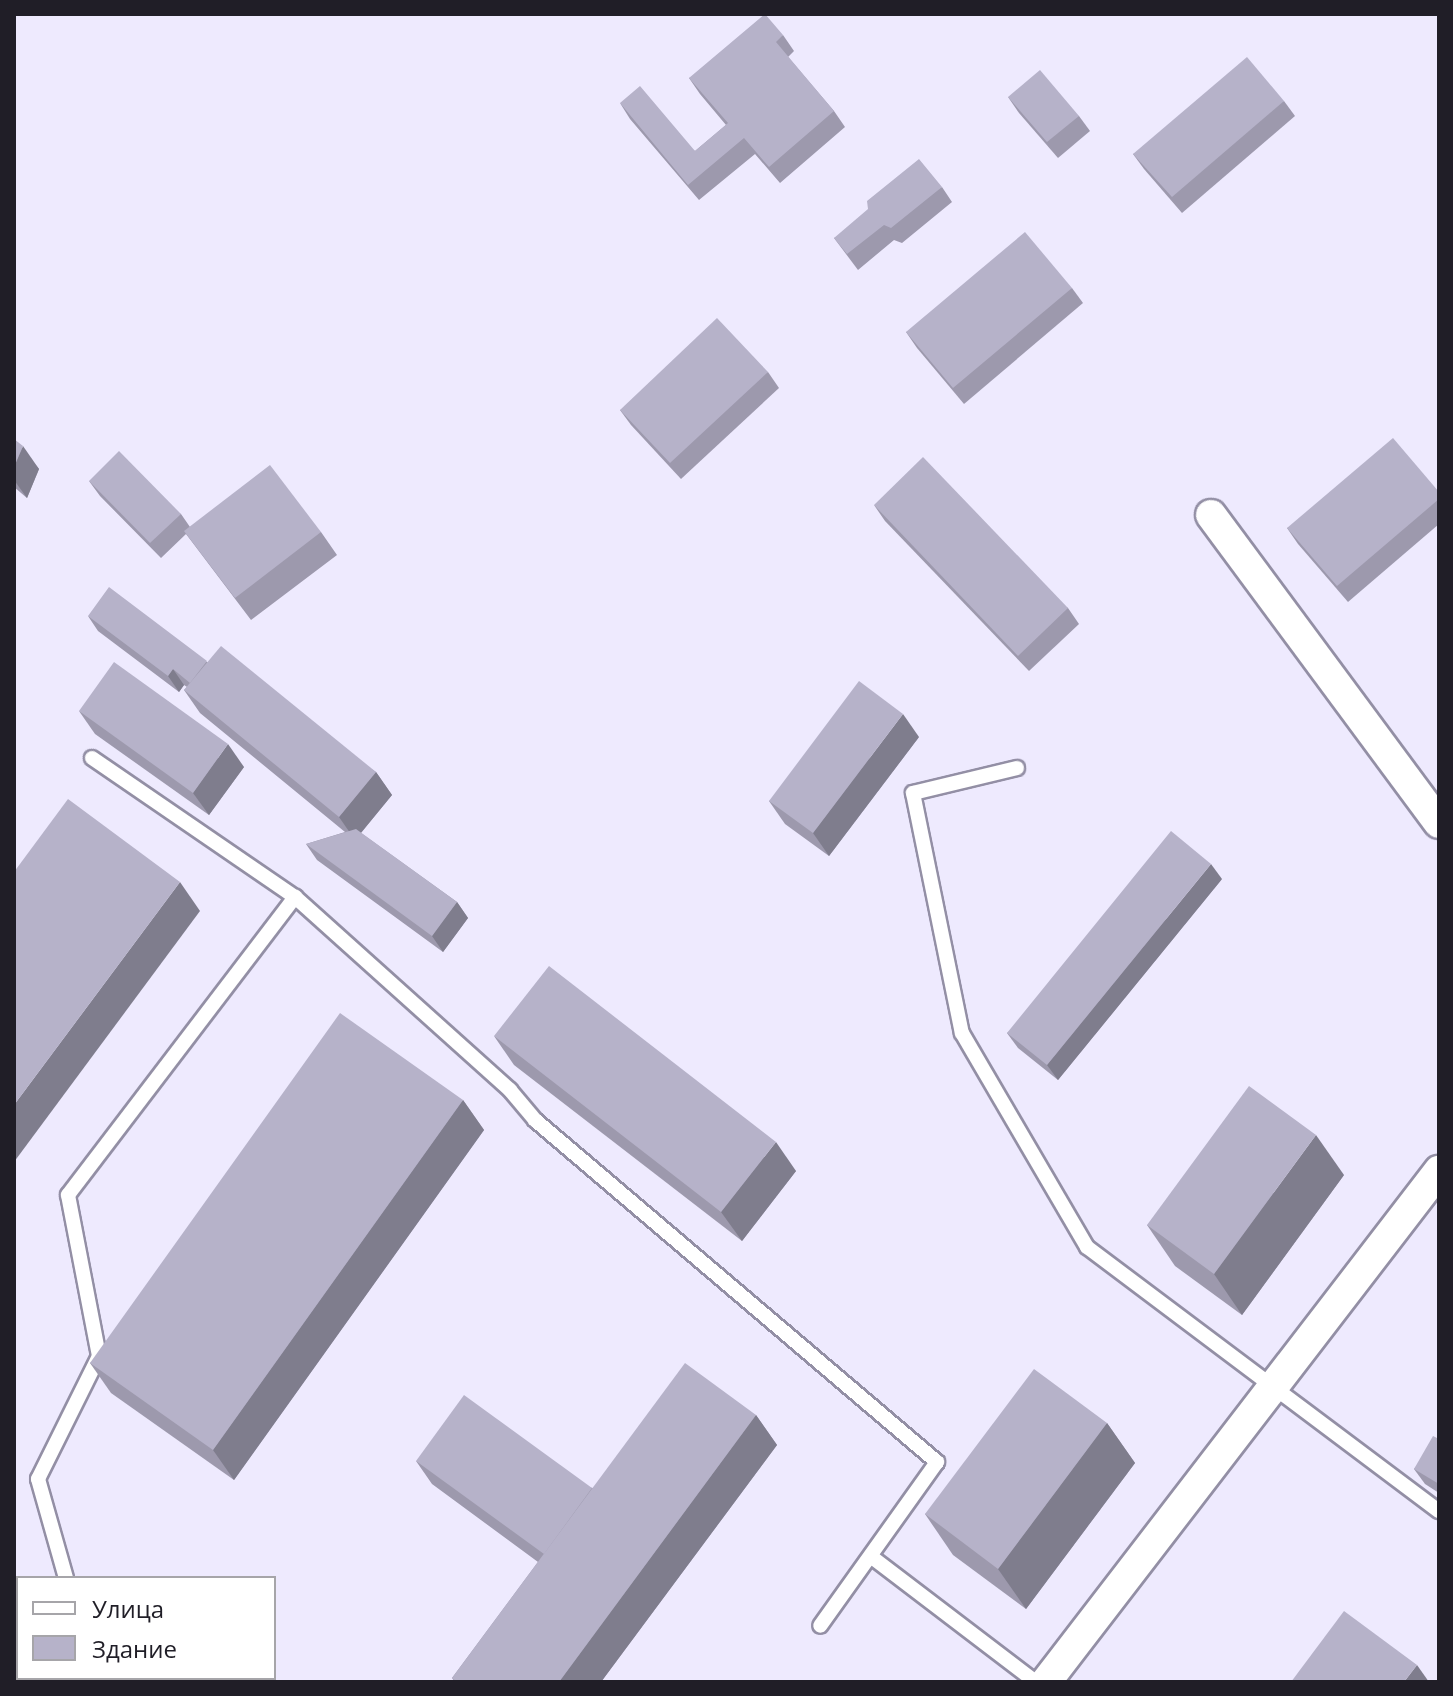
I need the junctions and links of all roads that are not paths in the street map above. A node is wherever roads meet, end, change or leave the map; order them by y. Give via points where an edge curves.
1 (1211, 515) dead end
2 (92, 758) dead end
3 (1017, 768) dead end
4 (1439, 823) edge
5 (295, 897) junction
6 (1439, 1171) edge
7 (1276, 1386) junction
8 (1439, 1511) edge
9 (873, 1558) junction
10 (65, 1576) edge
11 (820, 1626) dead end
12 (1036, 1682) edge
13 (1046, 1682) edge

1 - 4 street
2 - 5 lane
3 - 7 lane via 913,793 962,1033 1087,1247
5 - 9 lane via 510,1090 535,1120 937,1462
5 - 10 lane via 68,1195 99,1356 38,1479
6 - 7 street
7 - 8 lane
7 - 13 street
9 - 11 lane
9 - 12 lane

